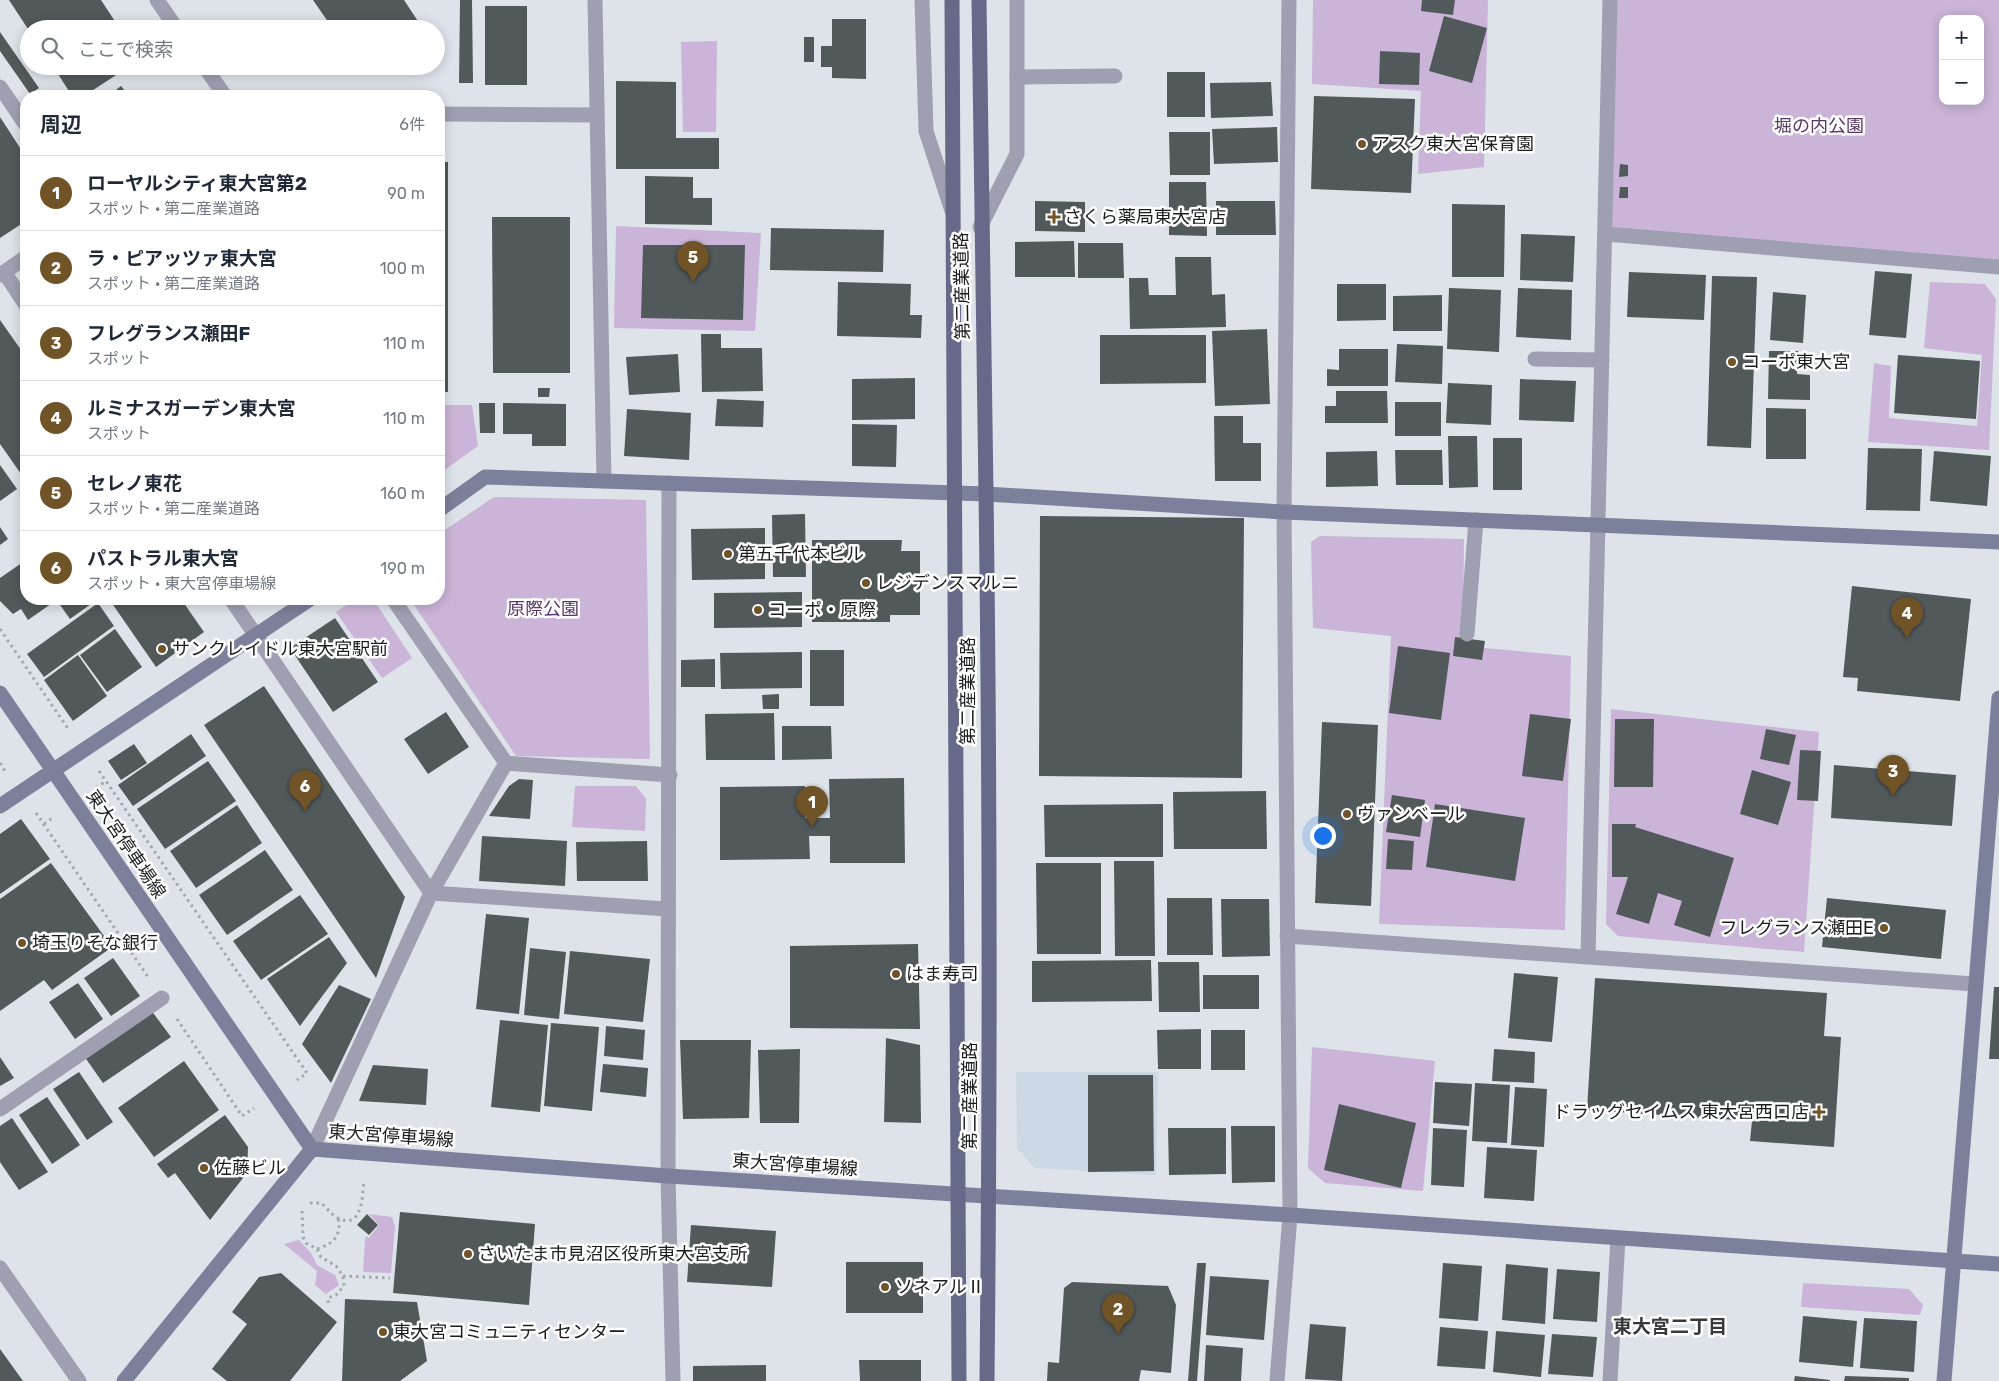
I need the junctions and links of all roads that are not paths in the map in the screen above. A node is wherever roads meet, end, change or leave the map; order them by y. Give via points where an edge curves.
1 (156, 0) edge
2 (595, 0) edge
3 (922, 0) edge
4 (952, 0) edge
5 (979, 0) edge
6 (1017, 0) edge
7 (1289, 0) edge
8 (1610, 0) edge
9 (170, 20) edge
10 (211, 75) edge
11 (1115, 76) dead end
12 (1017, 77) junction
13 (0, 87) edge
14 (222, 90) edge
15 (445, 114) edge
16 (597, 115) junction
17 (20, 116) edge
18 (954, 219) junction
19 (980, 228) junction
20 (1606, 234) junction
21 (20, 261) edge
22 (1999, 267) edge
23 (2, 273) edge
24 (20, 297) edge
25 (1535, 359) dead end
26 (1602, 360) junction
27 (604, 481) junction
28 (669, 483) junction
29 (955, 494) junction
30 (986, 494) junction
31 (445, 506) edge
32 (1284, 512) junction
33 (1476, 520) junction
34 (1598, 525) junction
35 (1999, 542) edge
36 (235, 605) edge
37 (301, 605) edge
38 (397, 605) edge
39 (1467, 634) dead end
40 (256, 635) junction
41 (0, 693) edge
42 (1999, 698) edge
43 (1998, 733) edge
44 (506, 763) junction
45 (53, 771) junction
46 (670, 775) junction
47 (0, 806) edge
48 (431, 894) junction
49 (667, 909) junction
50 (1287, 936) junction
51 (1588, 956) junction
52 (1975, 984) junction
53 (162, 998) dead end
54 (0, 1109) edge
55 (312, 1149) junction
56 (668, 1176) junction
57 (960, 1194) junction
58 (989, 1196) junction
59 (1290, 1215) junction
60 (1618, 1238) junction
61 (1954, 1260) junction
62 (1999, 1264) edge
63 (0, 1268) edge
64 (79, 1381) edge
65 (124, 1381) edge
66 (673, 1381) edge
67 (959, 1381) edge
68 (987, 1381) edge
69 (1277, 1381) edge
70 (1610, 1381) edge
71 (1944, 1381) edge

1 - 9 street
2 - 16 street
3 - 18 street via 926,131
4 - 18 main road, 第二産業道路
5 - 19 main road, 第二産業道路
6 - 12 street
7 - 32 street
8 - 20 street
10 - 14 street
11 - 12 street
12 - 19 street via 1017,154
13 - 17 street
15 - 16 street
16 - 27 street
18 - 29 main road, 第二産業道路
19 - 30 main road, 第二産業道路
20 - 22 street
20 - 26 street
21 - 23 street
23 - 24 street
25 - 26 street
26 - 34 street
27 - 28 street
27 - 31 street via 485,478
28 - 29 street
28 - 46 street
29 - 30 street
29 - 57 main road, 第二産業道路
30 - 32 street
30 - 58 main road, 第二産業道路
32 - 33 street
32 - 50 street
33 - 34 street
33 - 39 street
34 - 35 street
34 - 51 street
36 - 40 street
37 - 40 street
38 - 44 street
40 - 45 street
40 - 48 street
41 - 45 street, 東大宮停車場線
42 - 43 street
43 - 52 street
44 - 46 street
44 - 48 street
45 - 47 street
45 - 55 street, 東大宮停車場線
46 - 49 street
48 - 49 street
48 - 55 street
49 - 56 street
50 - 51 street
50 - 59 street
51 - 52 street
52 - 61 street
53 - 54 street
55 - 56 street, 東大宮停車場線
55 - 65 street
56 - 57 street, 東大宮停車場線
56 - 66 street
57 - 58 street, 東大宮停車場線
57 - 67 main road, 第二産業道路
58 - 59 street, 東大宮停車場線
58 - 68 main road, 第二産業道路
59 - 60 street, 東大宮停車場線
59 - 69 street
60 - 61 street, 東大宮停車場線
60 - 70 street
61 - 62 street, 東大宮停車場線
61 - 71 street
63 - 64 street

